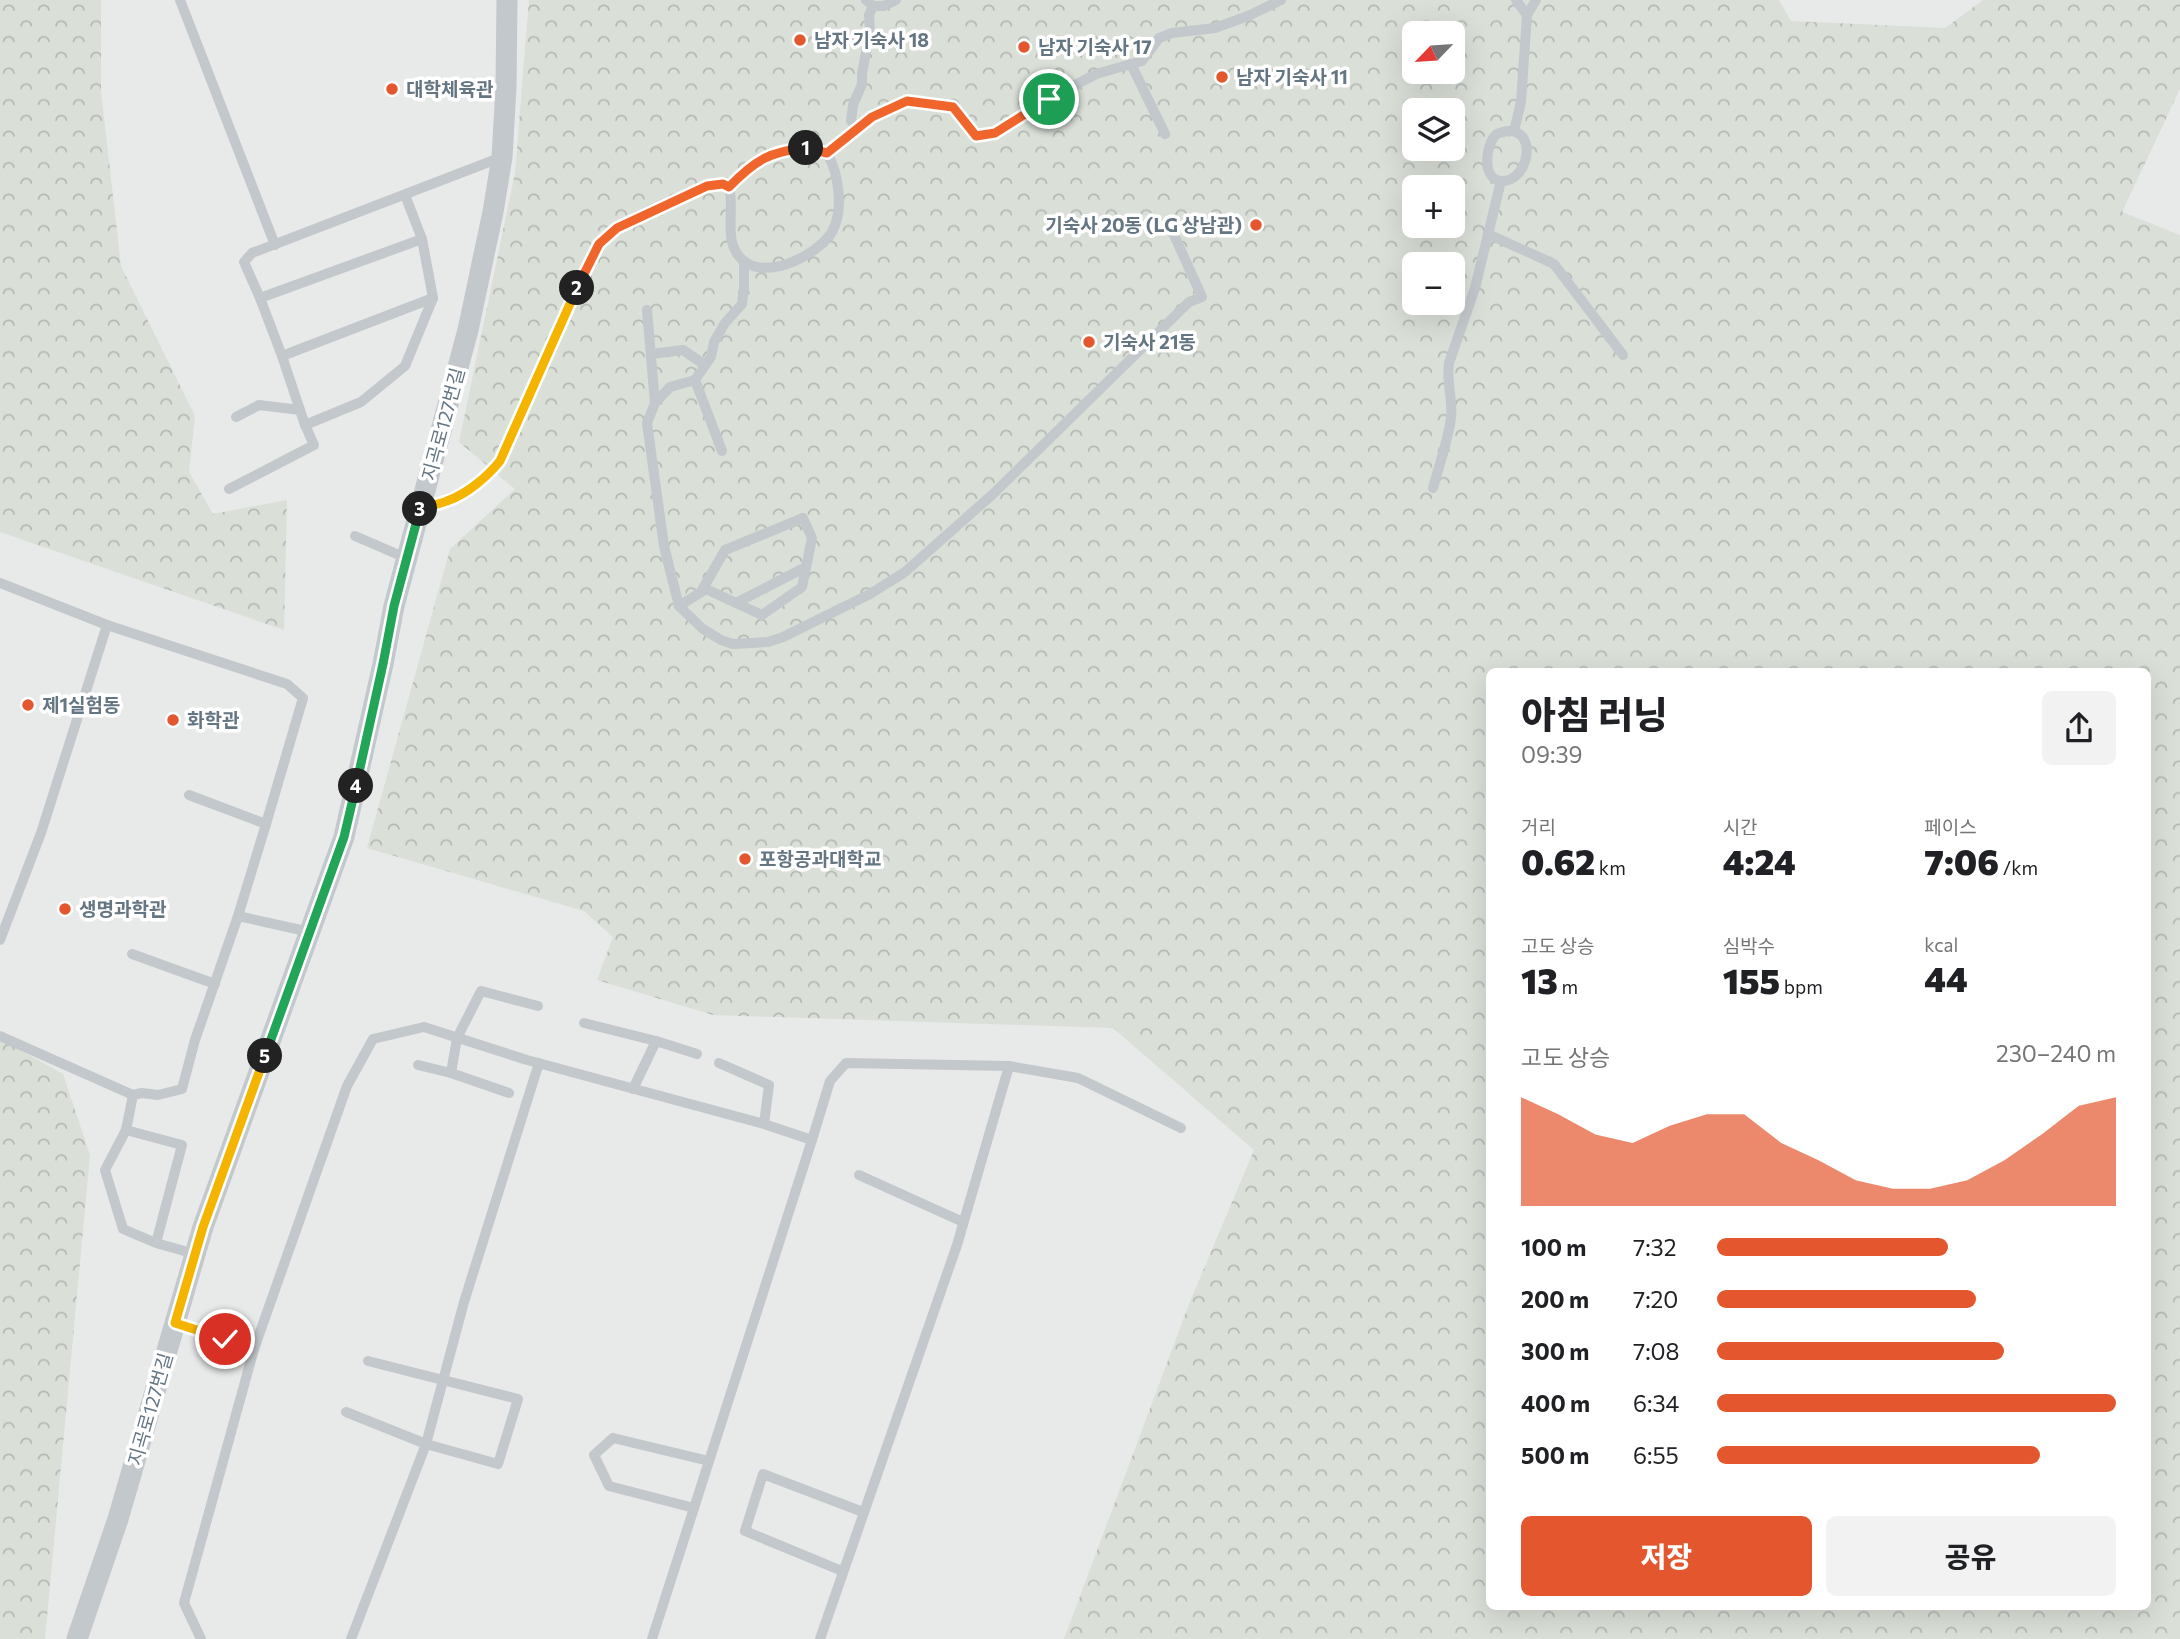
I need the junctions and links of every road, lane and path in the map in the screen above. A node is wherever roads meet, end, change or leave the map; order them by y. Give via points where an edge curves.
1 (180, 0) edge
2 (506, 0) edge
3 (896, 0) edge
4 (1281, 0) edge
5 (1516, 0) edge
6 (1536, 0) edge
7 (870, 3) edge
8 (1527, 15) junction
9 (1131, 64) junction
10 (858, 127) junction
11 (1514, 131) junction
12 (1165, 134) dead end
13 (827, 153) junction
14 (502, 157) junction
15 (1501, 181) junction
16 (729, 187) junction
17 (405, 195) junction
18 (1170, 226) dead end
19 (1488, 234) junction
20 (422, 239) junction
21 (275, 245) junction
22 (744, 261) junction
23 (260, 298) junction
24 (433, 298) junction
25 (646, 310) dead end
26 (651, 354) junction
27 (1623, 355) dead end
28 (282, 356) junction
29 (705, 365) junction
30 (695, 380) junction
31 (655, 403) junction
32 (300, 410) junction
33 (236, 417) dead end
34 (305, 425) junction
35 (722, 451) dead end
36 (1433, 488) dead end
37 (229, 489) dead end
38 (420, 507) junction
39 (355, 536) dead end
40 (406, 558) junction
41 (806, 567) junction
42 (0, 583) edge
43 (701, 592) junction
44 (736, 603) junction
45 (679, 606) junction
46 (107, 625) junction
47 (189, 795) dead end
48 (266, 824) junction
49 (238, 916) junction
50 (310, 932) junction
51 (0, 940) edge
52 (132, 954) dead end
53 (215, 984) junction
54 (538, 1006) dead end
55 (584, 1023) dead end
56 (0, 1036) edge
57 (457, 1038) junction
58 (656, 1041) junction
59 (697, 1054) dead end
60 (539, 1063) junction
61 (719, 1063) dead end
62 (418, 1065) dead end
63 (1009, 1066) junction
64 (451, 1073) junction
65 (633, 1088) junction
66 (509, 1093) dead end
67 (133, 1095) junction
68 (764, 1124) junction
69 (1181, 1128) dead end
70 (127, 1130) junction
71 (812, 1140) junction
72 (859, 1175) dead end
73 (963, 1222) junction
74 (156, 1243) junction
75 (195, 1254) junction
76 (175, 1323) junction
77 (254, 1349) junction
78 (368, 1361) dead end
79 (443, 1381) junction
80 (346, 1412) dead end
81 (426, 1444) junction
82 (709, 1461) junction
83 (694, 1508) junction
84 (863, 1512) junction
85 (842, 1571) junction
86 (77, 1639) edge
87 (201, 1639) edge
88 (351, 1639) edge
89 (652, 1639) edge
90 (820, 1639) edge

1 - 21 lane
2 - 14 street, 지곡로127번길
3 - 7 lane via 884,6
4 - 9 lane via 1215,28 1158,38 1142,61
5 - 8 lane
6 - 8 lane
7 - 10 lane via 862,84 851,114
8 - 11 lane via 1521,102
9 - 10 lane via 1077,83 995,133 976,136 953,107 907,101
9 - 12 lane
10 - 13 lane
11 - 15 lane via 1527,144 1526,157 1522,169
11 - 15 lane via 1498,134 1490,143 1488,170
13 - 16 lane via 807,148 768,156
13 - 22 lane via 834,165 838,210 826,240 782,266 761,267
14 - 17 lane
14 - 38 street, 지곡로127번길 via 468,330
15 - 19 lane
16 - 22 lane via 733,241
16 - 38 lane via 707,186 688,194 628,221 599,244 500,461 468,489 447,501
17 - 20 lane
17 - 21 lane
18 - 45 lane via 1202,297 1189,302 993,495 905,572 833,614 768,642 721,640
19 - 27 lane via 1555,264
19 - 36 lane via 1449,363 1451,418
20 - 23 lane
20 - 24 lane
21 - 23 lane via 252,253 244,262
22 - 29 lane via 741,304 724,323
23 - 28 lane
24 - 28 lane
24 - 34 lane via 405,366 361,402
25 - 26 lane
26 - 29 lane via 683,350
26 - 31 lane
28 - 32 lane
29 - 30 lane
30 - 31 lane via 670,387
30 - 35 lane
31 - 45 lane via 647,423 664,546
32 - 33 lane via 259,405
32 - 34 lane
34 - 37 lane via 314,445
38 - 40 street, 지곡로127번길
39 - 40 lane
40 - 50 street, 지곡로127번길 via 344,837
41 - 43 lane via 812,538 803,518 725,550
41 - 44 lane
41 - 44 lane via 802,587 762,615
42 - 46 lane
43 - 44 lane via 706,589
43 - 45 lane
46 - 48 lane via 288,684 303,698
46 - 51 lane via 41,833
47 - 48 lane
48 - 49 lane
49 - 50 lane
49 - 53 lane
50 - 75 street, 지곡로127번길
52 - 53 lane
53 - 67 lane via 182,1089
54 - 57 lane via 481,991
55 - 58 lane
56 - 67 lane
57 - 60 lane
57 - 64 lane
57 - 77 lane via 424,1027 373,1039 347,1086
58 - 59 lane
58 - 65 lane
60 - 65 lane
60 - 79 lane
61 - 68 lane via 769,1084
62 - 64 lane
63 - 69 lane via 1078,1078
63 - 71 lane via 846,1063 830,1081
63 - 73 lane
64 - 66 lane
65 - 68 lane
67 - 70 lane
68 - 71 lane
70 - 74 lane via 105,1170 123,1229
70 - 74 lane via 181,1145
71 - 82 lane
72 - 73 lane
73 - 84 lane
74 - 75 lane
75 - 76 street, 지곡로127번길
76 - 77 lane
76 - 86 street, 지곡로127번길 via 118,1519
77 - 87 lane via 184,1603
78 - 79 lane
79 - 81 lane
79 - 81 lane via 518,1399 498,1464
80 - 81 lane
81 - 88 lane
82 - 83 lane
82 - 83 lane via 613,1438 594,1455 609,1486
83 - 89 lane
84 - 85 lane
84 - 85 lane via 763,1474 744,1531
85 - 90 lane

